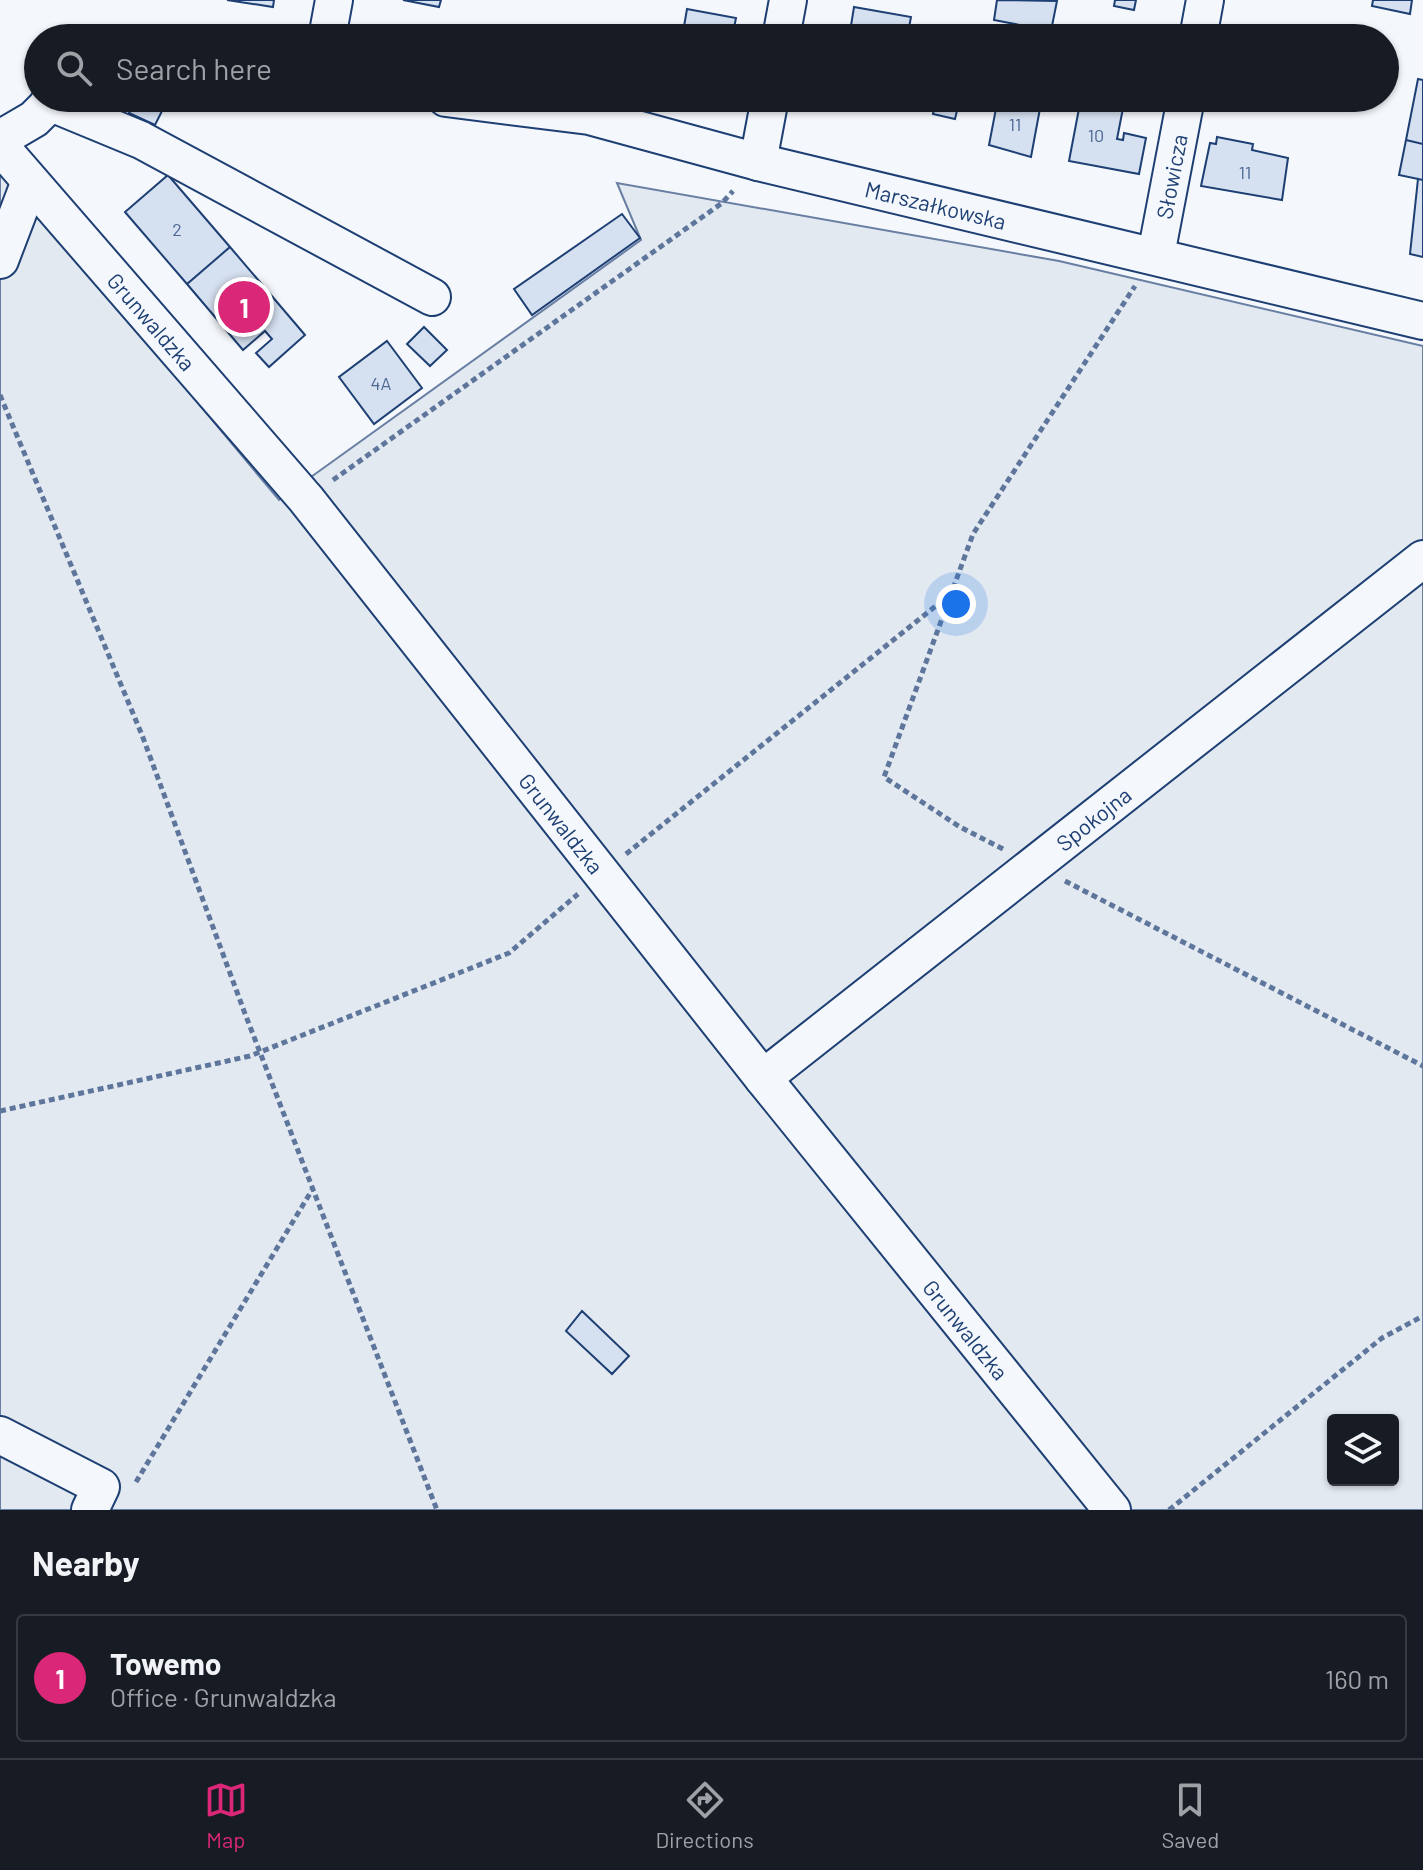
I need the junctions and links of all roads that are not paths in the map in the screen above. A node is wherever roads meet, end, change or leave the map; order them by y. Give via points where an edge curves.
1 (334, 0) edge
2 (788, 0) edge
3 (1205, 0) edge
4 (330, 24) edge
5 (784, 24) edge
6 (1201, 24) edge
7 (41, 112) edge
8 (79, 112) edge
9 (557, 112) edge
10 (767, 112) edge
11 (1183, 112) edge
12 (0, 139) edge
13 (0, 146) edge
14 (758, 162) junction
15 (29, 184) junction
16 (1156, 255) junction
17 (0, 260) edge
18 (432, 297) dead end
19 (1423, 321) edge
20 (1423, 559) edge
21 (763, 1078) junction
22 (0, 1435) edge
23 (106, 1498) edge
24 (1112, 1510) edge

1 - 4 street
2 - 5 street
3 - 6 street
7 - 12 street
8 - 18 street via 141,140
9 - 14 street, Marszałkowska
10 - 14 street
11 - 16 street, Słowicza
13 - 15 street, Grunwaldzka
14 - 16 street, Marszałkowska
15 - 17 street
15 - 21 street, Grunwaldzka via 306,499
16 - 19 street, Marszałkowska
20 - 21 street, Spokojna
21 - 24 street, Grunwaldzka
22 - 23 street

